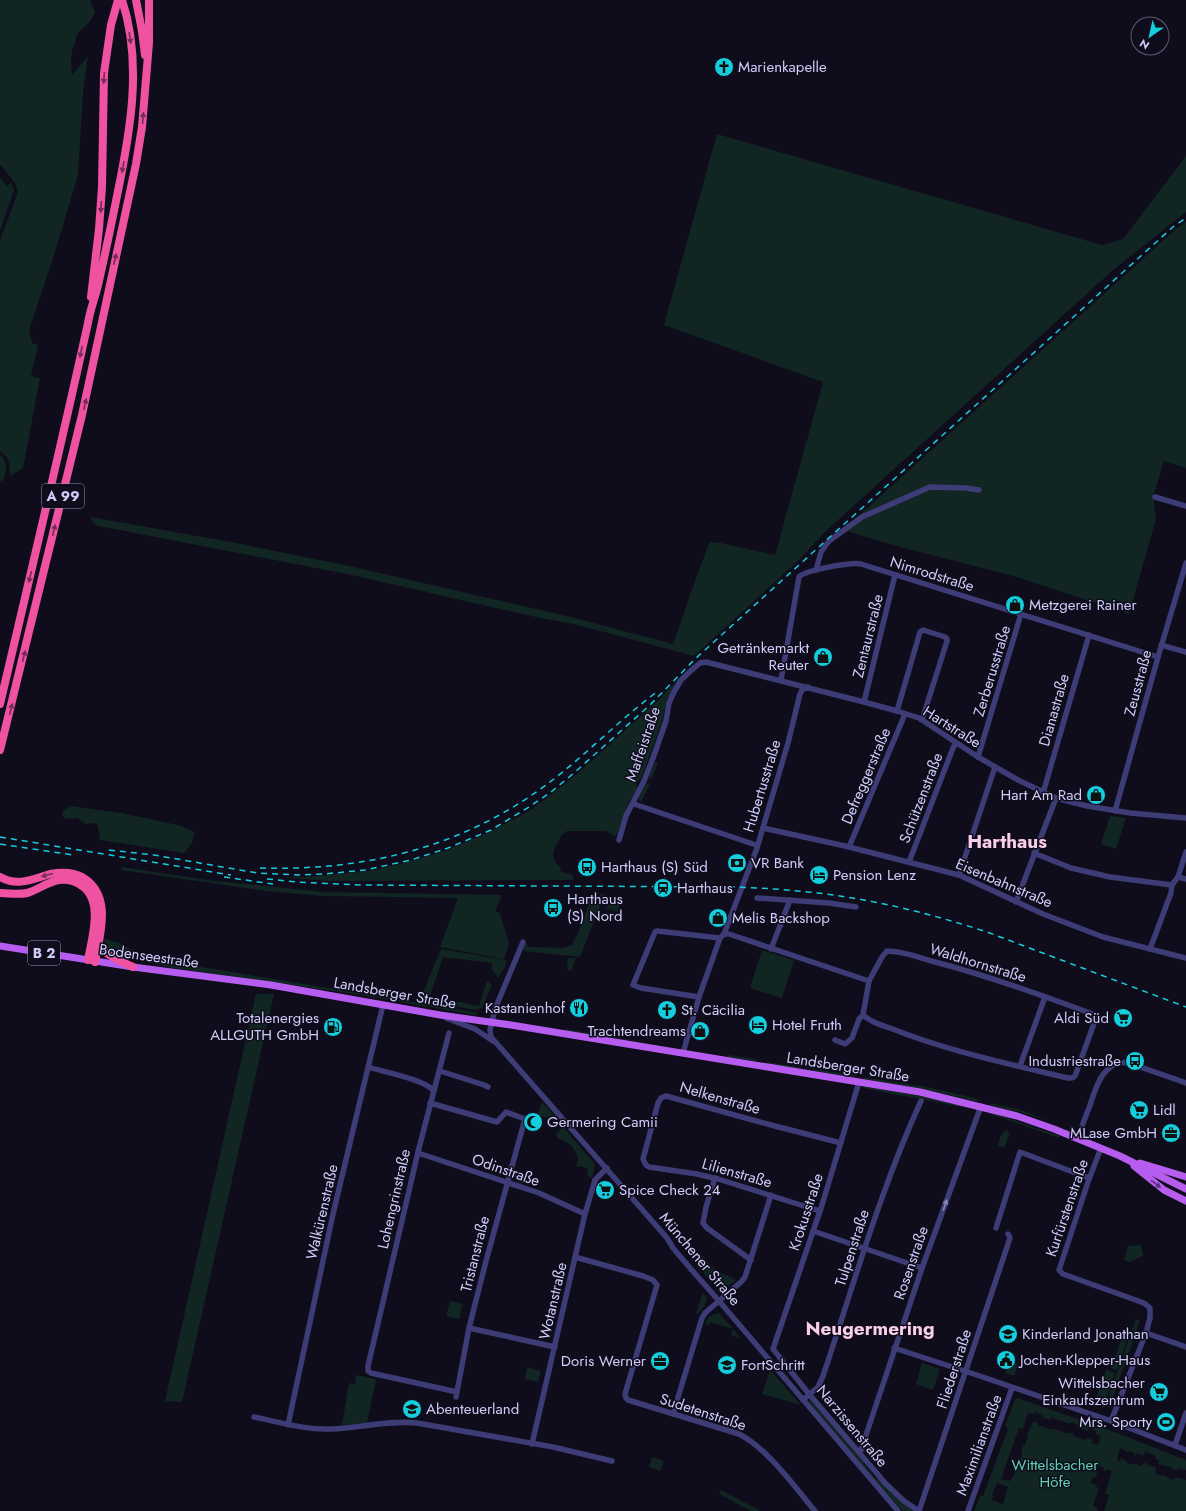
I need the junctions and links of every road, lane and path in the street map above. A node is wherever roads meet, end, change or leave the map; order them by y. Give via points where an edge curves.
1 (118, 0) edge
2 (122, 0) edge
3 (136, 0) edge
4 (149, 0) edge
5 (146, 74) junction
6 (90, 314) junction
7 (979, 490) dead end
8 (1155, 496) dead end
9 (1186, 506) edge
10 (1186, 562) edge
11 (816, 570) junction
12 (896, 575) junction
13 (1021, 614) junction
14 (1088, 635) junction
15 (1161, 645) junction
16 (1186, 652) edge
17 (1158, 657) junction
18 (700, 663) joint
19 (781, 680) junction
20 (808, 687) junction
21 (864, 702) junction
22 (0, 704) edge
23 (898, 711) junction
24 (905, 714) junction
25 (922, 720) junction
26 (956, 743) junction
27 (0, 750) edge
28 (978, 757) junction
29 (995, 767) junction
30 (1043, 793) junction
31 (1056, 798) junction
32 (634, 804) junction
33 (1115, 811) junction
34 (1186, 818) edge
35 (763, 828) junction
36 (619, 840) dead end
37 (756, 846) junction
38 (849, 847) junction
39 (1186, 852) edge
40 (1034, 853) junction
41 (909, 862) junction
42 (959, 875) junction
43 (0, 877) edge
44 (1178, 877) junction
45 (1186, 880) edge
46 (1172, 885) junction
47 (0, 894) edge
48 (756, 898) dead end
49 (790, 900) junction
50 (1016, 902) junction
51 (856, 908) dead end
52 (97, 928) junction
53 (722, 936) junction
54 (523, 942) dead end
55 (94, 943) junction
56 (0, 946) edge
57 (771, 949) junction
58 (1150, 949) junction
59 (1186, 958) edge
60 (92, 961) junction
61 (133, 967) junction
62 (870, 981) junction
63 (294, 990) joint
64 (699, 997) junction
65 (1045, 997) junction
66 (384, 1005) junction
67 (440, 1015) junction
68 (863, 1015) junction
69 (491, 1022) junction
70 (449, 1034) dead end
71 (835, 1040) dead end
72 (494, 1041) junction
73 (683, 1053) junction
74 (1020, 1066) junction
75 (368, 1067) junction
76 (440, 1071) junction
77 (859, 1082) junction
78 (1186, 1083) edge
79 (488, 1087) dead end
80 (433, 1090) junction
81 (921, 1101) dead end
82 (430, 1103) junction
83 (981, 1106) junction
84 (1078, 1138) junction
85 (841, 1143) junction
86 (1101, 1148) junction
87 (418, 1153) junction
88 (1130, 1162) junction
89 (646, 1165) joint
90 (607, 1168) junction
91 (715, 1178) junction
92 (1089, 1178) junction
93 (1186, 1178) edge
94 (507, 1183) junction
95 (1186, 1189) edge
96 (771, 1195) junction
97 (1186, 1201) edge
98 (820, 1211) junction
99 (586, 1214) junction
100 (996, 1228) dead end
101 (813, 1231) junction
102 (1008, 1234) dead end
103 (865, 1249) junction
104 (575, 1257) junction
105 (751, 1260) junction
106 (922, 1268) junction
107 (719, 1301) junction
108 (469, 1328) junction
109 (1146, 1333) junction
110 (554, 1347) junction
111 (1186, 1347) edge
112 (894, 1348) junction
113 (773, 1350) joint
114 (966, 1371) junction
115 (1012, 1388) junction
116 (457, 1394) joint
117 (809, 1394) junction
118 (803, 1400) junction
119 (1186, 1413) edge
120 (673, 1414) junction
121 (254, 1417) dead end
122 (1111, 1421) junction
123 (288, 1424) junction
124 (532, 1444) junction
125 (1175, 1445) junction
126 (1186, 1450) edge
127 (860, 1453) junction
128 (612, 1460) dead end
129 (815, 1511) edge
130 (898, 1511) edge
131 (919, 1511) edge
132 (968, 1511) edge

1 -> 6 highway via 104,73 100,222 91,285
2 -> 6 highway via 132,51 132,105 118,191
3 - 5 highway
4 - 5 highway
27 -> 5 highway, A 99 via 84,408 136,164
6 -> 22 highway, A 99
7 - 11 street via 930,487 862,516 829,541 821,552
8 - 9 street
10 - 15 street, Zeusstraße
11 - 12 street, Nimrodstraße via 857,564
11 - 19 street, Nimrodstraße via 801,574 799,577
12 - 13 street, Nimrodstraße
12 - 21 street, Zentaurstraße
13 - 14 street, Nimrodstraße
13 - 28 street, Zerberusstraße
14 - 17 street, Nimrodstraße
14 - 30 street, Dianastraße
15 - 16 street
15 - 17 street, Zeusstraße
17 - 33 street, Zeusstraße
18 - 19 street, Hartstraße via 712,662
18 - 32 street, Maffeistraße via 674,692 662,733
19 - 20 street, Hartstraße
20 - 21 street, Hartstraße
20 - 35 street, Hubertusstraße via 800,694
21 - 23 street, Hartstraße
23 - 24 street, Hartstraße
23 - 25 street, Defreggerstraße via 920,632 923,630 945,637 947,641
24 - 25 street, Hartstraße
24 - 38 street, Defreggerstraße
25 - 26 street, Hartstraße
26 - 28 street, Hartstraße
26 - 41 street, Schützenstraße
28 - 29 street, Hartstraße
29 - 30 street, Hartstraße
29 - 42 street
30 - 31 street, Hartstraße
31 - 33 street, Hartstraße
31 - 40 street
32 - 36 street, Maffeistraße via 626,816
32 - 37 street
33 - 34 street, Hartstraße
35 - 37 street, Hubertusstraße
35 - 38 street, Eisenbahnstraße
37 - 53 street, Hubertusstraße
38 - 41 street, Eisenbahnstraße
39 - 44 street
40 - 46 street via 1071,868
40 - 50 street
41 - 42 street, Eisenbahnstraße
42 - 50 street, Eisenbahnstraße
52 -> 43 highway via 102,917 101,900 95,889 81,876 60,873 19,882
44 - 45 street
44 - 46 street
46 - 58 street
47 - 52 highway via 28,892 59,880 74,881 86,889 94,902
48 - 49 street
49 - 51 street
49 - 57 street
50 - 58 street, Eisenbahnstraße via 1103,937
52 - 55 highway
53 - 57 street via 729,934
53 - 64 street, Hubertusstraße
53 - 64 street via 655,932 633,985
54 - 69 street
55 - 60 highway
55 - 61 highway via 112,957
56 - 60 main road, Bodenseestraße / B 2
57 - 62 street
58 - 59 street, Eisenbahnstraße
60 - 61 main road, Bodenseestraße
61 - 63 main road, Bodenseestraße
62 - 65 street, Waldhornstraße via 882,957 887,951 892,951 981,974
62 - 68 street, Waldhornstraße
63 - 66 main road, Landsberger Straße
64 - 73 street, Hubertusstraße
65 - 74 street
65 - 74 street, Waldhornstraße via 1095,1015 1096,1018 1072,1078
66 - 67 main road, Landsberger Straße
66 - 75 street, Walkürenstraße
67 - 69 main road, Landsberger Straße
67 - 72 street, Münchener Straße via 475,1029
68 - 71 street, Waldhornstraße via 848,1043
68 - 74 street via 868,1020 923,1040
69 - 72 street via 490,1032
69 - 73 main road, Landsberger Straße
70 - 76 street, Lohengrinstraße
72 - 90 street, Münchener Straße
73 - 77 main road, Landsberger Straße
75 - 80 street via 429,1086
75 - 123 street, Walkürenstraße via 317,1285
76 - 79 street
76 - 80 street, Lohengrinstraße
77 - 83 main road, Landsberger Straße
77 - 85 street, Krokusstraße
78 - 84 street via 1129,1063 1114,1064 1098,1082
80 - 82 street, Lohengrinstraße
81 - 103 street, Tulpenstraße via 890,1175
82 - 87 street, Lohengrinstraße
82 - 94 street, Tristanstraße via 497,1122 506,1112 525,1119
83 - 84 main road, Landsberger Straße
106 -> 83 street, Rosenstraße
84 - 86 main road, Landsberger Straße
85 - 89 street, Nelkenstraße via 666,1096 658,1103 643,1159
85 - 98 street, Krokusstraße
86 - 88 main road, Landsberger Straße
86 - 92 street, Kurfürstenstraße
87 - 94 street, Odinstraße
87 - 116 street, Lohengrinstraße via 368,1370 371,1373
88 - 93 main road
88 - 95 main road, Landsberger Straße
88 -> 97 main road via 1164,1190
89 - 91 street, Lilienstraße
90 - 99 street, Wotanstraße via 595,1180
90 - 107 street, Münchener Straße
91 - 96 street, Lilienstraße
91 - 105 street via 703,1224
92 - 100 street via 1020,1152
92 - 109 street, Kurfürstenstraße via 1059,1270 1063,1274 1147,1305 1151,1309
94 - 99 street, Odinstraße via 539,1193
94 - 108 street, Tristanstraße
96 - 98 street, Lilienstraße
96 - 105 street
98 - 101 street, Krokusstraße
99 - 104 street, Wotanstraße
101 - 103 street
101 - 113 street, Krokusstraße
102 - 114 street, Fliederstraße via 1010,1238
103 - 106 street
103 - 117 street, Tulpenstraße via 823,1376 818,1387
104 - 110 street, Wotanstraße
104 - 120 street, Sudetenstraße via 643,1276 653,1280 657,1286 625,1394 628,1400
105 - 107 street via 741,1282
106 - 112 street, Rosenstraße
107 - 118 street, Münchener Straße
107 - 120 street via 702,1318
108 - 110 street
108 - 116 street, Tristanstraße
109 - 111 street
109 - 122 street, Kurfürstenstraße
110 - 124 street, Wotanstraße
112 - 114 street
112 - 127 street, Rosenstraße
113 - 117 street, Narzissenstraße
114 - 115 street
114 - 131 street, Fliederstraße
115 - 122 street
115 - 132 street, Maximilianstraße
117 - 118 street, Tulpenstraße
117 - 127 street, Narzissenstraße
118 - 130 street, Münchener Straße
119 - 125 street
120 - 129 street, Sudetenstraße via 739,1434 750,1440 768,1456
121 - 123 street
122 - 125 street
123 - 124 street via 330,1429 400,1421
124 - 128 street
125 - 126 street
127 - 131 street, Narzissenstraße via 886,1484

